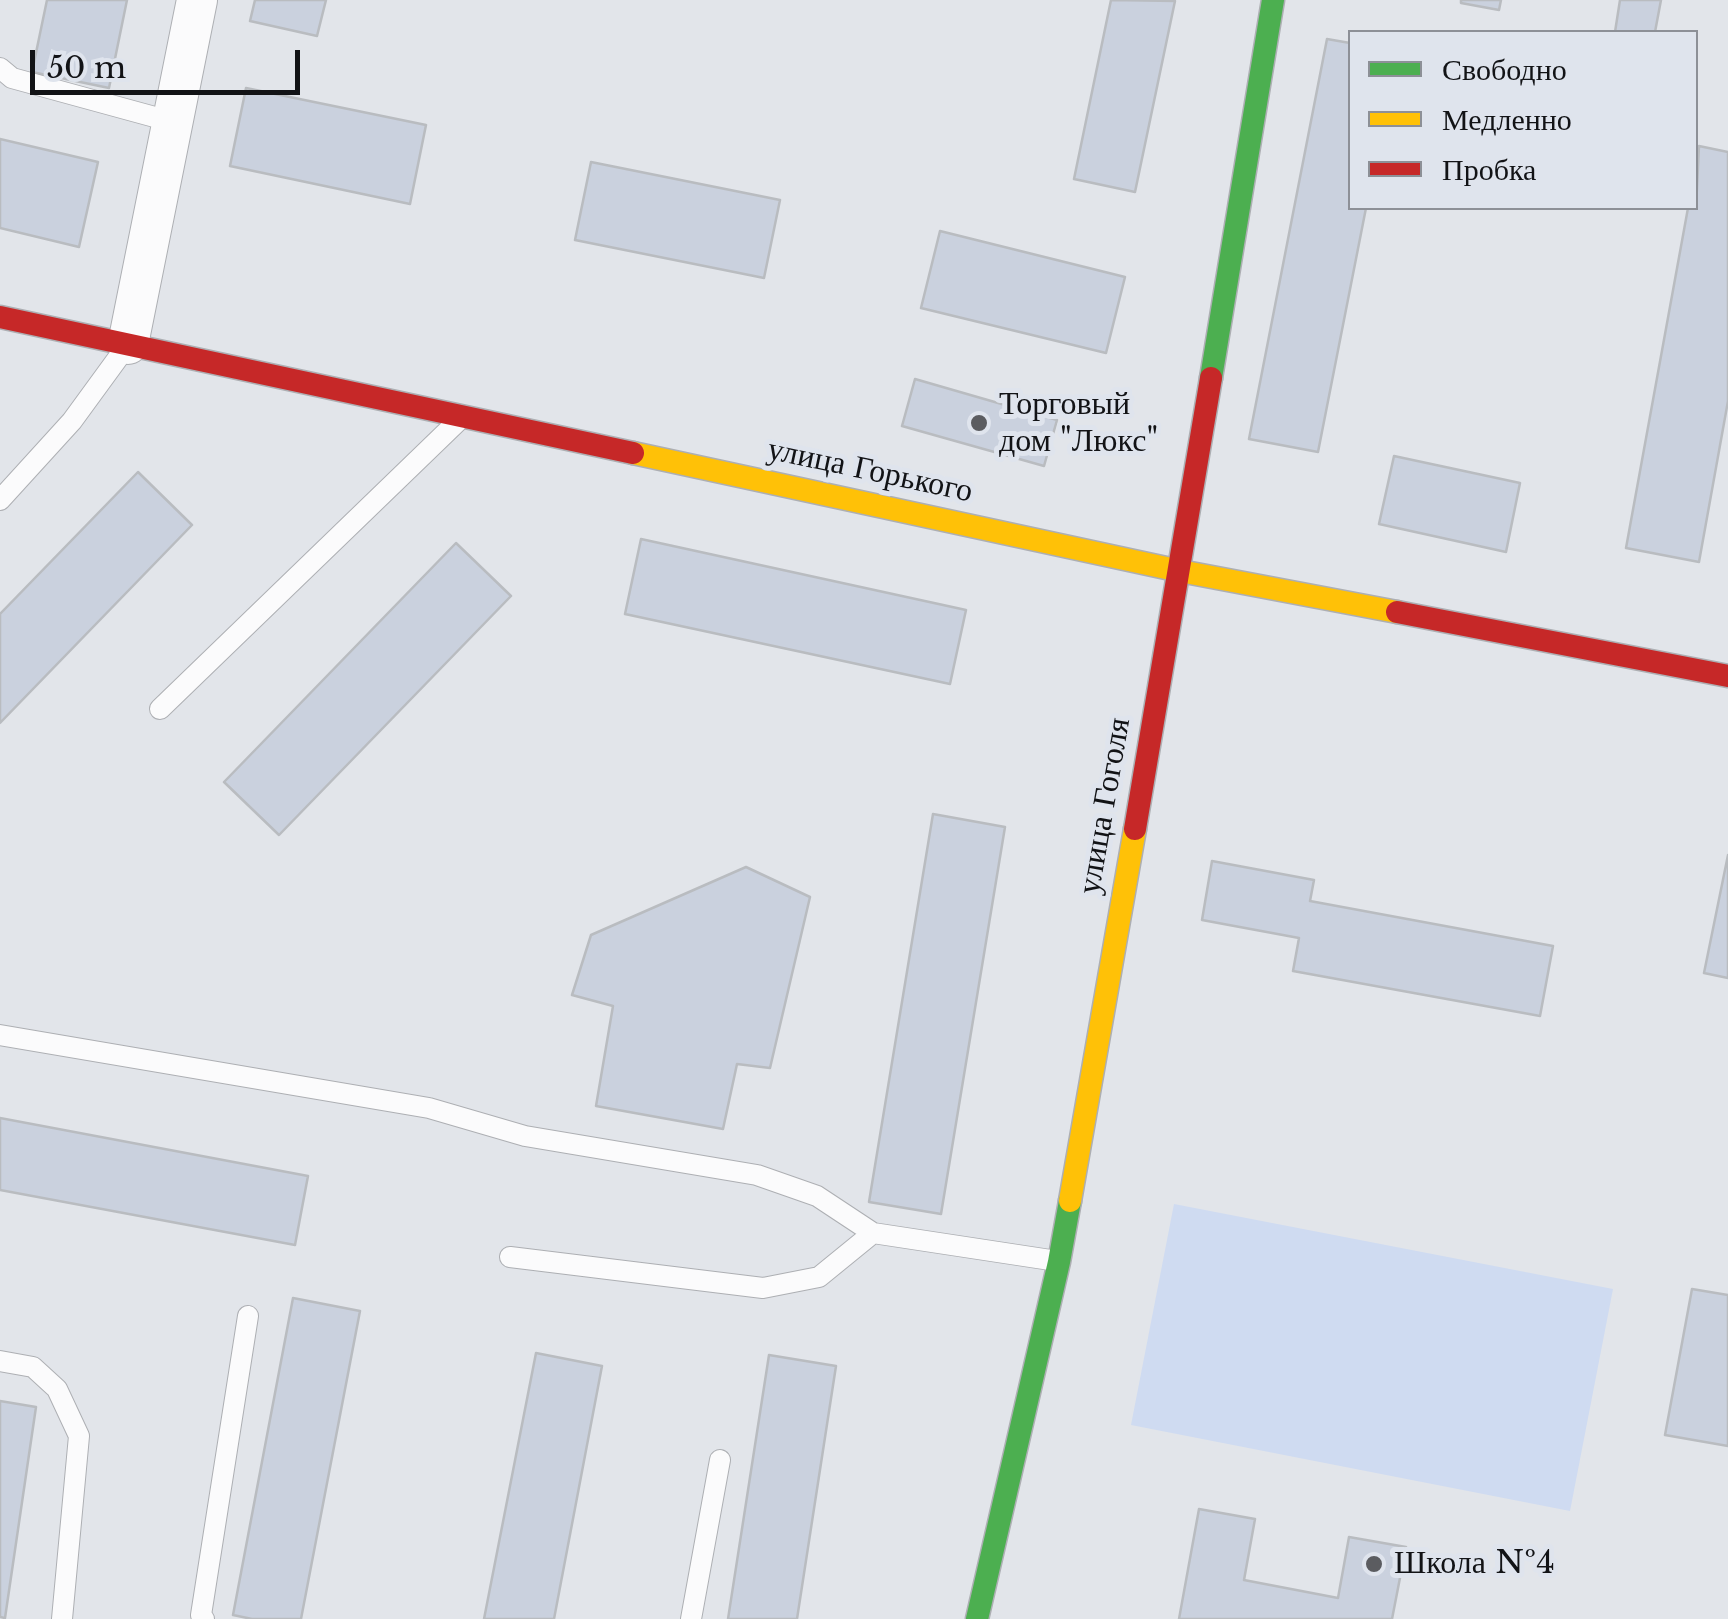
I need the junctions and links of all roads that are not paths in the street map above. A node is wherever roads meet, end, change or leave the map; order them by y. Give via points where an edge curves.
1 (197, 0) edge
2 (1273, 0) edge
3 (0, 68) edge
4 (173, 122) junction
5 (0, 317) edge
6 (128, 344) junction
7 (463, 416) junction
8 (0, 500) edge
9 (1180, 571) junction
10 (1728, 676) edge
11 (160, 709) dead end
12 (0, 1035) edge
13 (873, 1234) junction
14 (510, 1257) dead end
15 (1059, 1262) junction
16 (248, 1316) dead end
17 (0, 1361) edge
18 (720, 1460) dead end
19 (62, 1619) edge
20 (204, 1619) edge
21 (690, 1619) edge
22 (977, 1619) edge

1 - 4 street
2 - 9 street, улица Гоголя
3 - 4 lane via 12,78
4 - 6 street
5 - 6 street, улица Горького
6 - 7 street, улица Горького
6 - 8 lane
7 - 9 street, улица Горького
7 - 11 lane
9 - 10 street, улица Горького
9 - 15 street, улица Гоголя
12 - 13 lane via 429,1108 525,1136 758,1175 817,1196
13 - 14 lane via 819,1277 763,1288
13 - 15 lane
15 - 22 street, улица Гоголя
16 - 20 lane
17 - 19 lane via 33,1367 57,1389 79,1436
18 - 21 lane

